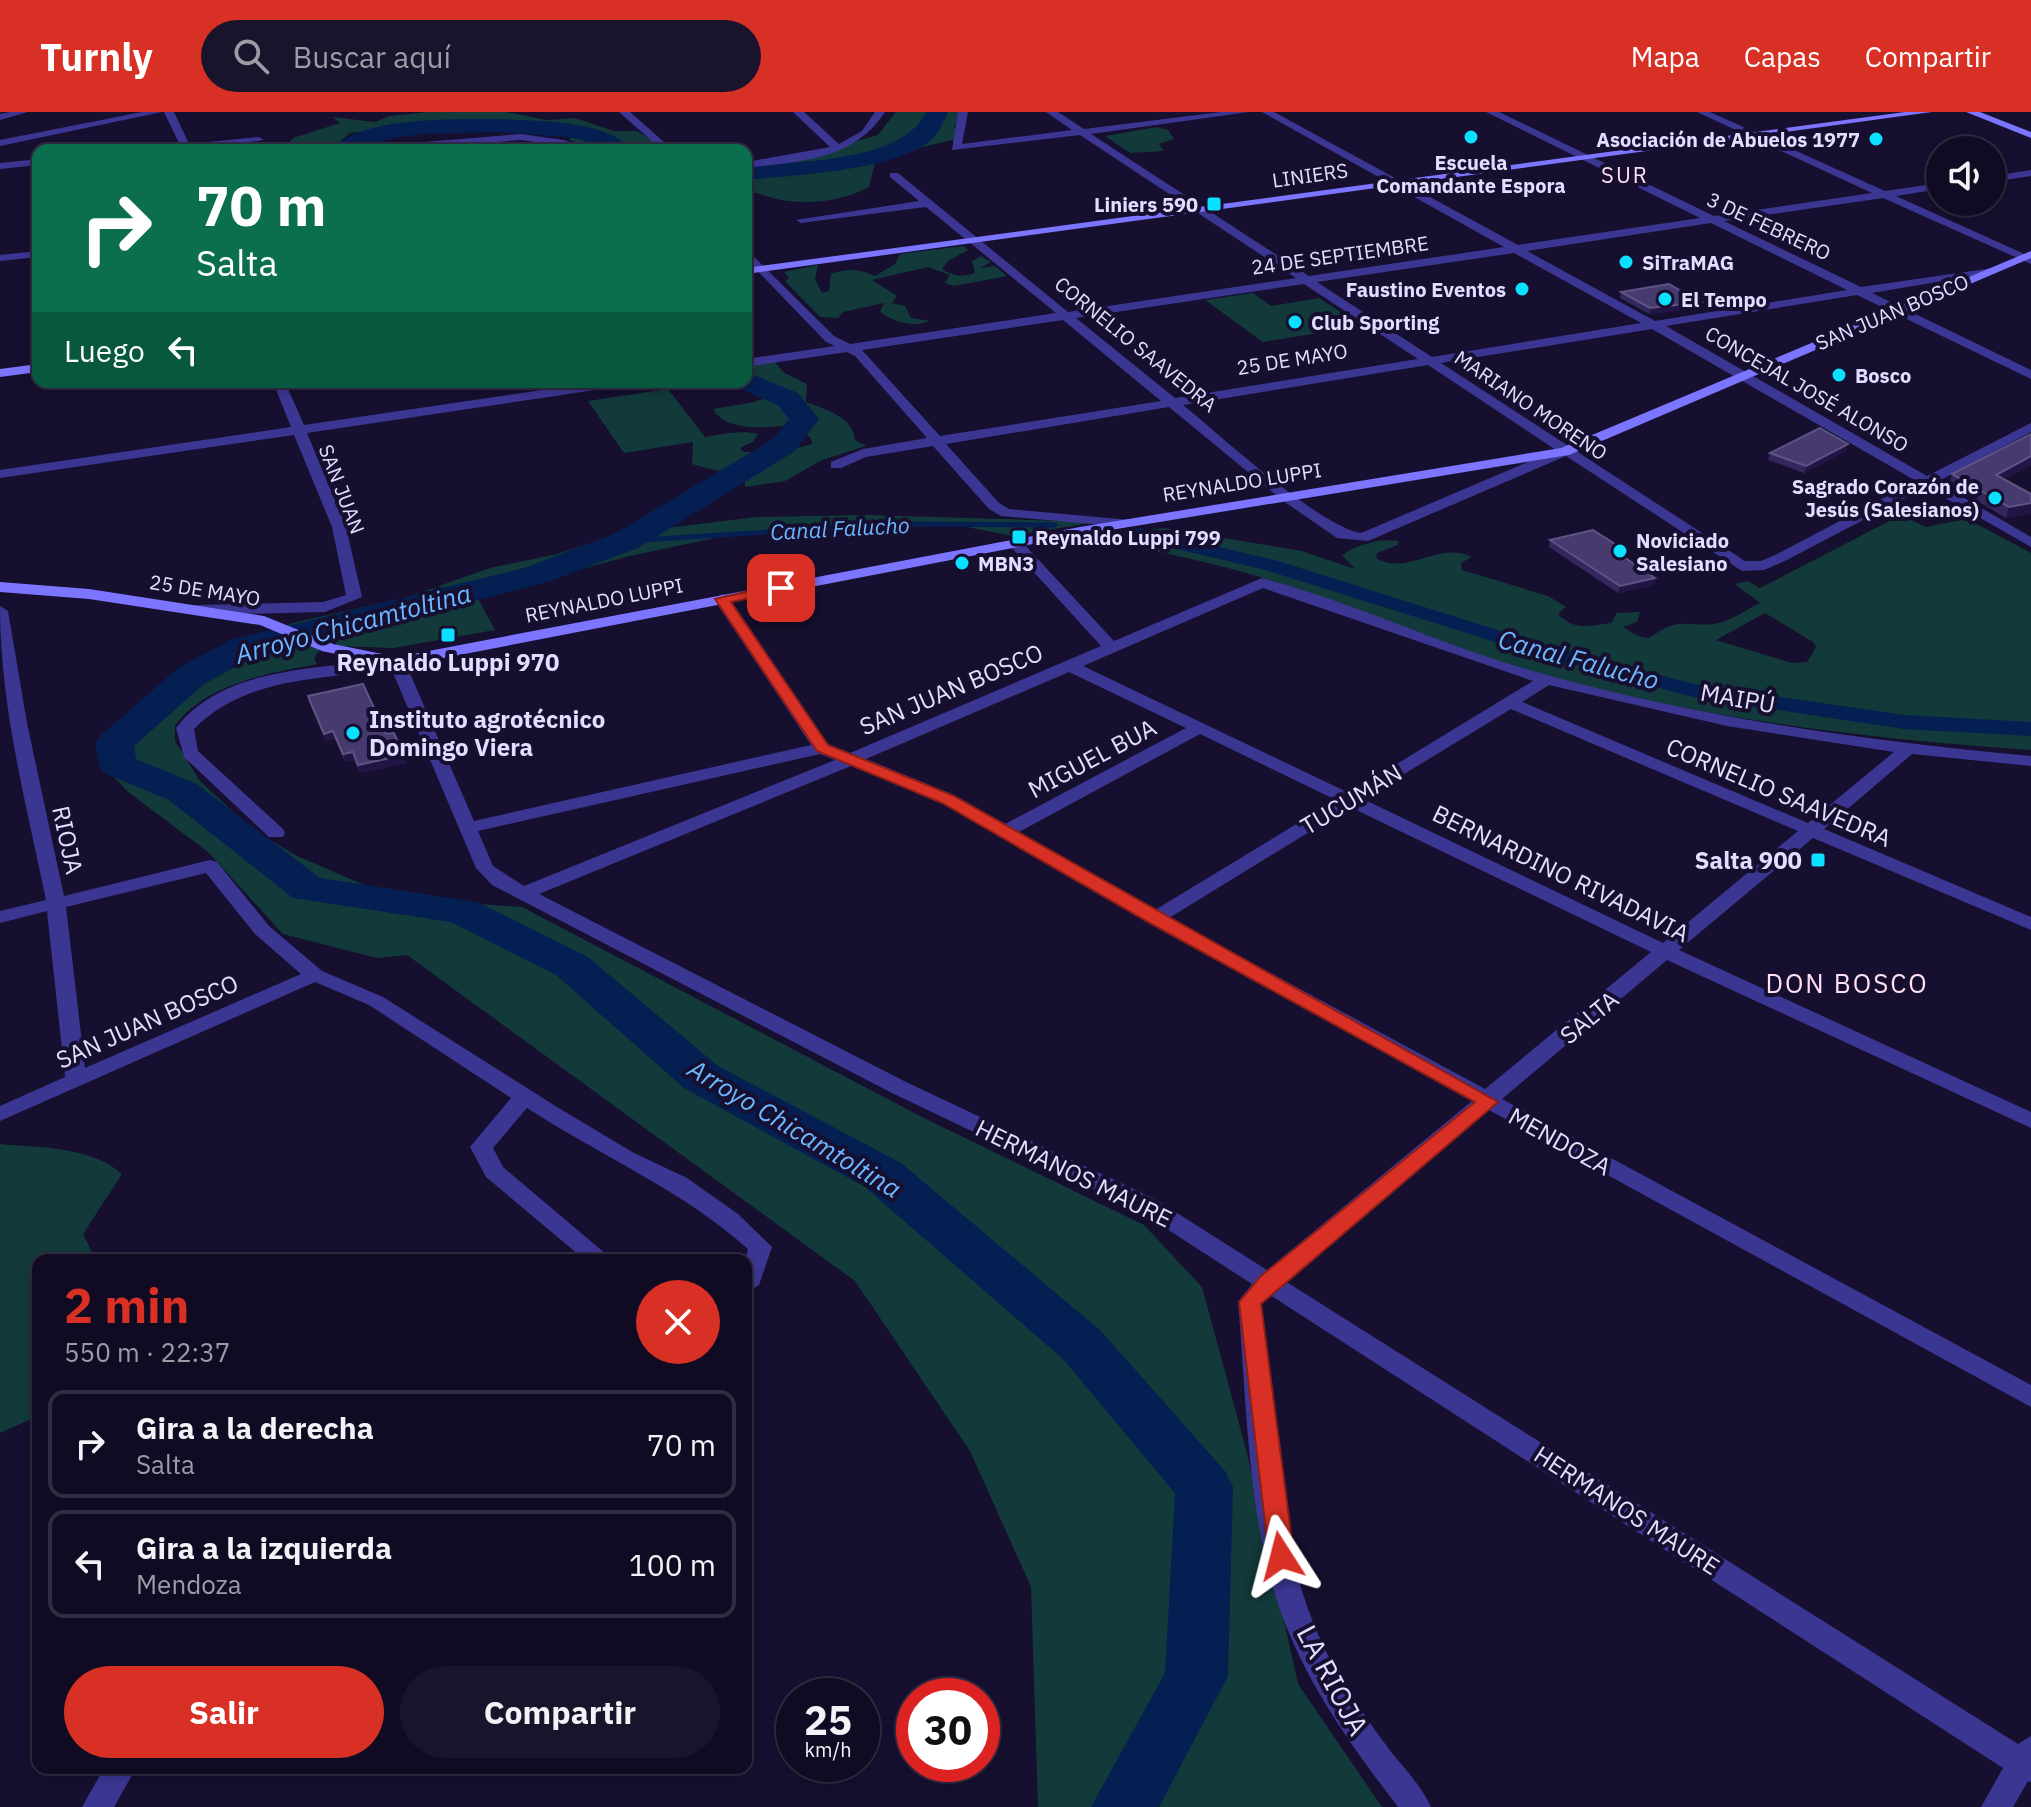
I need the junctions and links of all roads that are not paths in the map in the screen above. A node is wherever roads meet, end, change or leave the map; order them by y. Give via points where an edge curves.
1 (23, 112) edge
2 (157, 112) edge
3 (169, 112) edge
4 (624, 112) edge
5 (798, 112) edge
6 (880, 112) edge
7 (963, 112) edge
8 (1051, 112) edge
9 (1244, 112) edge
10 (1267, 112) edge
11 (1491, 112) edge
12 (1702, 112) edge
13 (1927, 112) edge
14 (1971, 112) edge
15 (0, 117) edge
16 (0, 133) edge
17 (1083, 133) junction
18 (2031, 135) edge
19 (1753, 136) junction
20 (16, 139) junction
21 (259, 140) dead end
22 (0, 143) edge
23 (184, 144) edge
24 (227, 144) edge
25 (462, 144) edge
26 (567, 144) edge
27 (661, 144) edge
28 (835, 146) junction
29 (1580, 158) junction
30 (32, 163) edge
31 (752, 164) edge
32 (0, 166) edge
33 (2031, 173) edge
34 (894, 175) dead end
35 (2006, 177) edge
36 (1395, 183) junction
37 (1926, 188) edge
38 (1885, 194) junction
39 (929, 203) junction
40 (1199, 211) junction
41 (801, 220) dead end
42 (1709, 220) junction
43 (974, 240) junction
44 (1513, 250) junction
45 (32, 255) edge
46 (2028, 257) edge
47 (0, 258) edge
48 (752, 258) edge
49 (762, 269) junction
50 (1996, 269) junction
51 (752, 270) edge
52 (1304, 280) junction
53 (1857, 290) junction
54 (1897, 309) junction
55 (1066, 316) junction
56 (1653, 324) junction
57 (854, 348) junction
58 (1427, 359) junction
59 (752, 362) edge
60 (32, 369) edge
61 (0, 373) edge
62 (1745, 375) junction
63 (2031, 375) edge
64 (281, 388) edge
65 (547, 388) edge
66 (1170, 401) junction
67 (2031, 427) edge
68 (297, 428) junction
69 (934, 441) junction
70 (1564, 452) junction
71 (836, 465) dead end
72 (0, 474) edge
73 (1928, 481) junction
74 (1287, 497) junction
75 (1126, 523) junction
76 (1355, 539) joint
77 (2031, 543) edge
78 (1016, 544) junction
79 (1262, 583) joint
80 (0, 587) edge
81 (722, 599) junction
82 (196, 610) junction
83 (0, 611) edge
84 (1111, 647) junction
85 (397, 662) junction
86 (1071, 666) junction
87 (1546, 680) junction
88 (1509, 702) junction
89 (9, 725) edge
90 (1199, 728) junction
91 (822, 748) junction
92 (1906, 751) junction
93 (847, 761) junction
94 (2031, 761) edge
95 (1349, 800) junction
96 (467, 828) junction
97 (1007, 831) junction
98 (1806, 832) junction
99 (276, 833) dead end
100 (524, 893) junction
101 (56, 903) junction
102 (0, 917) edge
103 (1155, 918) junction
104 (2031, 924) edge
105 (1666, 952) junction
106 (315, 975) junction
107 (76, 1081) junction
108 (525, 1096) junction
109 (1488, 1102) junction
110 (0, 1114) edge
111 (2031, 1121) edge
112 (1220, 1251) junction
113 (594, 1254) edge
114 (752, 1275) edge
115 (1269, 1281) junction
116 (1250, 1302) junction
117 (2031, 1397) edge
118 (2028, 1760) edge
119 (117, 1774) edge
120 (97, 1807) edge
121 (1416, 1807) edge
122 (1996, 1807) edge

1 - 15 street
2 - 20 street
3 - 23 street
4 - 27 street
5 - 28 street
6 - 28 street via 864,133
7 - 17 street via 956,148
8 - 17 street, MARIANO MORENO
9 - 17 street
10 - 36 street, CONCEJAL JOSÉ ALONSO
11 - 29 street, 3 DE FEBRERO
12 - 19 street
13 - 19 street, LINIERS
14 - 18 street
16 - 20 street
17 - 40 street, MARIANO MORENO
19 - 29 street, LINIERS
19 - 38 street
20 - 22 street
21 - 24 street
25 - 26 street via 525,137
28 - 31 street
29 - 36 street, LINIERS
29 - 42 street, 3 DE FEBRERO
30 - 32 street
33 - 35 street
34 - 39 street, CORNELIO SAAVEDRA
36 - 40 street, LINIERS
36 - 44 street, CONCEJAL JOSÉ ALONSO
37 - 38 street, 24 DE SEPTIEMBRE
38 - 42 street, 24 DE SEPTIEMBRE
38 - 46 street
39 - 41 street
39 - 43 street, CORNELIO SAAVEDRA
40 - 43 street, LINIERS
40 - 52 street, MARIANO MORENO
42 - 44 street, 24 DE SEPTIEMBRE
42 - 53 street, 3 DE FEBRERO
43 - 49 street, LINIERS
43 - 55 street, CORNELIO SAAVEDRA
44 - 52 street, 24 DE SEPTIEMBRE
44 - 56 street, CONCEJAL JOSÉ ALONSO
45 - 47 street
46 - 50 street, SAN JUAN BOSCO
48 - 49 street
49 - 51 street, LINIERS
49 - 57 street via 830,339
50 - 53 street, 25 DE MAYO
50 - 54 street, SAN JUAN BOSCO
52 - 55 street, 24 DE SEPTIEMBRE
52 - 58 street, MARIANO MORENO
53 - 54 street, 3 DE FEBRERO
53 - 56 street, 25 DE MAYO
54 - 62 street, SAN JUAN BOSCO
54 - 63 street, 3 DE FEBRERO
55 - 57 street, 24 DE SEPTIEMBRE
55 - 66 street, CORNELIO SAAVEDRA
56 - 58 street, 25 DE MAYO
56 - 62 street, CONCEJAL JOSÉ ALONSO
57 - 59 street, 24 DE SEPTIEMBRE
57 - 69 street
58 - 66 street, 25 DE MAYO
58 - 70 street, MARIANO MORENO
60 - 61 street
62 - 70 street, SAN JUAN BOSCO
62 - 73 street, CONCEJAL JOSÉ ALONSO
64 - 68 street, SAN JUAN
65 - 68 street
66 - 69 street, 25 DE MAYO
66 - 74 street, CORNELIO SAAVEDRA
67 - 73 street
68 - 72 street
68 - 82 street, SAN JUAN via 339,527 354,597 321,608
69 - 71 street, 25 DE MAYO via 863,453
69 - 75 street via 1006,513
70 - 73 street, MARIANO MORENO via 1733,562 1750,567 1780,558
70 - 74 street, REYNALDO LUPPI
70 - 76 street, SAN JUAN BOSCO
73 - 77 street, CONCEJAL JOSÉ ALONSO
74 - 75 street, REYNALDO LUPPI
74 - 76 street, CORNELIO SAAVEDRA
75 - 78 street, REYNALDO LUPPI
78 - 81 street, REYNALDO LUPPI
78 - 84 street
79 - 84 street, SAN JUAN BOSCO
79 - 87 street, MAIPÚ
80 - 82 street, 25 DE MAYO
81 - 85 street, REYNALDO LUPPI
81 - 91 street, MENDOZA
82 - 85 street, 25 DE MAYO via 276,625 328,648
83 - 89 street, RIOJA
84 - 86 street, SAN JUAN BOSCO
85 - 96 street, HERMANOS MAURE
85 - 99 street, REYNALDO LUPPI via 299,675 237,690 196,714 185,728 190,753
86 - 90 street, BERNARDINO RIVADAVIA
86 - 93 street, SAN JUAN BOSCO
87 - 88 street, TUCUMÁN
87 - 92 street, MAIPÚ via 1690,714
88 - 95 street, TUCUMÁN
88 - 98 street, CORNELIO SAAVEDRA
89 - 101 street, RIOJA
90 - 95 street, BERNARDINO RIVADAVIA
90 - 97 street, MIGUEL BUA
91 - 93 street, MENDOZA
91 - 96 street
92 - 94 street, MAIPÚ
92 - 98 street, SALTA
93 - 97 street, MENDOZA via 948,799
93 - 100 street, SAN JUAN BOSCO
95 - 103 street, TUCUMÁN
95 - 105 street, BERNARDINO RIVADAVIA
96 - 100 street, HERMANOS MAURE via 485,868
97 - 103 street, MENDOZA
98 - 104 street, CORNELIO SAAVEDRA
98 - 105 street, SALTA
100 - 112 street, HERMANOS MAURE via 898,1087 1147,1205
101 - 102 street
101 - 106 street via 210,866 262,930
101 - 107 street, RIOJA
103 - 109 street, MENDOZA
105 - 109 street, SALTA
105 - 111 street, BERNARDINO RIVADAVIA
106 - 107 street, SAN JUAN BOSCO
106 - 108 street via 376,1001
107 - 110 street, SAN JUAN BOSCO
108 - 113 street via 481,1147 494,1172
108 - 114 street via 679,1184 760,1247
109 - 115 street, SALTA
109 - 117 street, MENDOZA
112 - 115 street, HERMANOS MAURE
112 - 116 street, LA RIOJA
115 - 116 street
115 - 118 street, HERMANOS MAURE
116 - 121 street, LA RIOJA via 1286,1583 1309,1644 1359,1734
118 - 122 street
119 - 120 street

